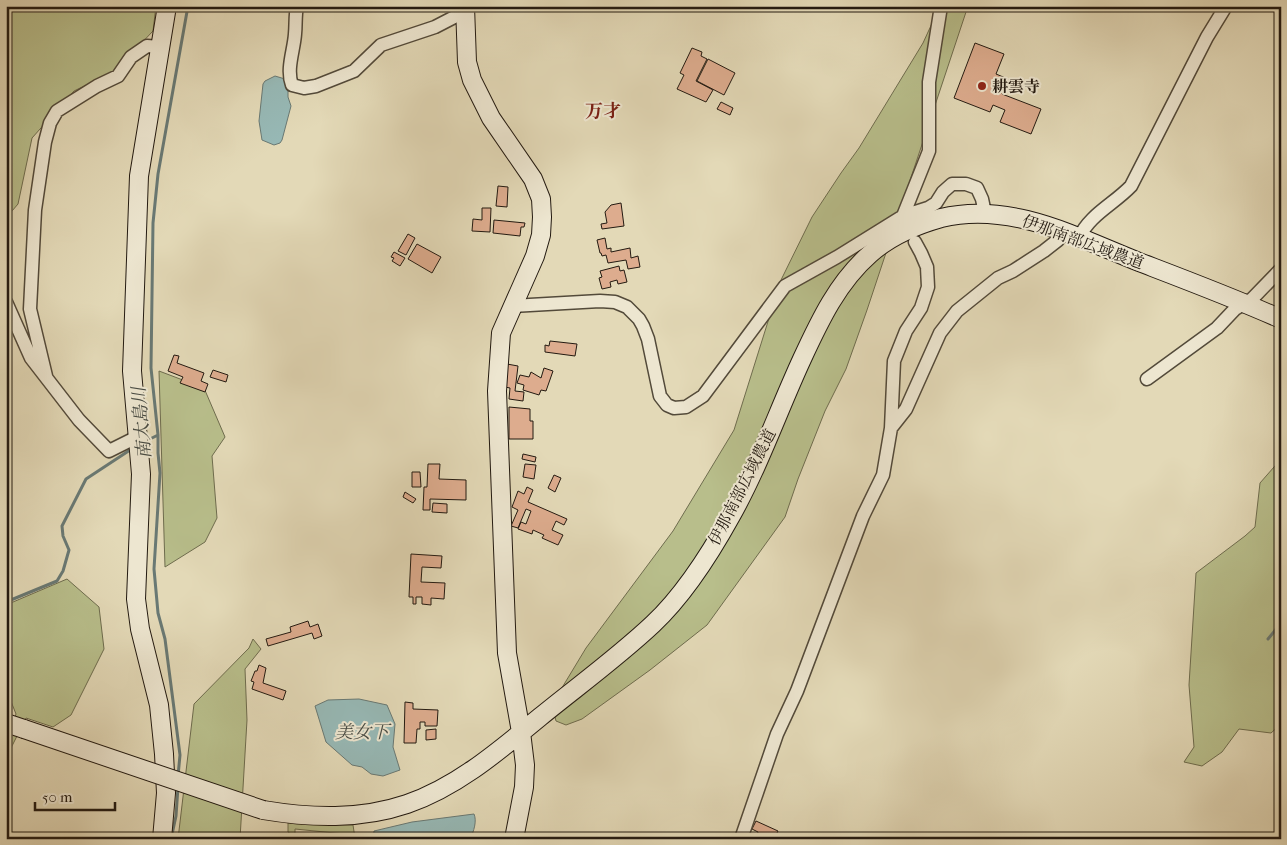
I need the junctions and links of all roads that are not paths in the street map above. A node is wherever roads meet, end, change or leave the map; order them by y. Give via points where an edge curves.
1 (167, 6) edge
2 (297, 6) edge
3 (941, 6) edge
4 (1226, 6) edge
5 (465, 9) edge
6 (160, 46) junction
7 (985, 212) junction
8 (904, 219) junction
9 (1071, 236) junction
10 (915, 242) dead end
11 (1281, 269) edge
12 (6, 302) edge
13 (1246, 303) junction
14 (512, 306) junction
15 (1281, 319) edge
16 (46, 376) junction
17 (1147, 379) dead end
18 (891, 428) junction
19 (139, 436) junction
20 (6, 724) edge
21 (521, 732) junction
22 (743, 838) edge
23 (162, 839) edge
24 (514, 839) edge

1 - 6 street
2 - 5 street via 289,76 292,85 304,88 354,71 382,45 435,27
3 - 8 street via 929,82 930,151
4 - 9 street via 1207,36 1131,186
5 - 14 street via 467,62 472,80 490,118 533,179 541,199 542,226 535,256
6 - 16 street via 148,46 131,57 118,76 57,111 50,123 35,210 30,309
6 - 19 street via 139,176 132,371
7 - 8 street via 977,188 952,184 936,203
7 - 9 street, 伊那南部広域農道 via 1034,221
7 - 21 street, 伊那南部広域農道 via 943,218 917,226 884,243 857,266 822,315 731,516 688,585 656,622 621,653
8 - 14 street via 785,286 703,396 686,407 674,408 660,396 648,339 640,319 627,307 600,301
9 - 13 street, 伊那南部広域農道
9 - 18 street via 1058,240 998,278 956,311 940,333 906,409
10 - 18 street via 927,267 928,287 894,361
11 - 13 street
12 - 16 street via 22,342
13 - 15 street, 伊那南部広域農道
13 - 17 street
14 - 21 street via 501,333 497,392 507,653
16 - 19 street via 79,420 109,451
18 - 22 street via 883,475 863,516 797,691 777,734
19 - 23 street via 141,495 136,599 159,705 166,793
20 - 21 street, 伊那南部広域農道, bridge via 263,810 308,816 357,815 408,804 467,773
21 - 24 street via 524,787

